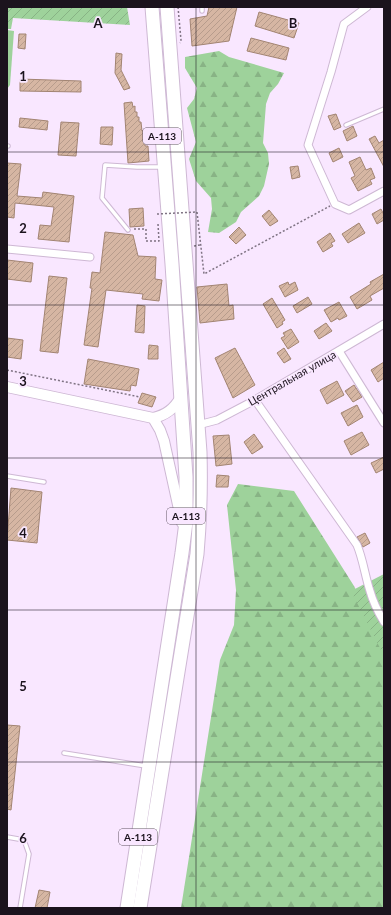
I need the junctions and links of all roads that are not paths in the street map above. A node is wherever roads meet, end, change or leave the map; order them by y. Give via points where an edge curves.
1 (152, 7) edge
2 (166, 7) edge
3 (367, 7) edge
4 (384, 109) edge
5 (346, 125) dead end
6 (165, 166) junction
7 (384, 191) edge
8 (128, 230) road end
9 (7, 249) edge
10 (90, 257) dead end
11 (384, 324) edge
12 (339, 350) junction
13 (7, 387) edge
14 (181, 397) junction
15 (255, 400) junction
16 (153, 418) junction
17 (384, 424) edge
18 (198, 425) junction
19 (7, 476) edge
20 (44, 482) dead end
21 (184, 538) junction
22 (384, 622) edge
23 (64, 753) dead end
24 (149, 767) junction
25 (7, 837) edge
26 (20, 908) edge
27 (127, 908) edge
28 (140, 908) edge

1 - 6 highway, А-113
2 - 18 highway, А-113
3 - 7 street via 344,24 308,145 335,204 349,210
4 - 5 lane
6 - 8 lane via 136,168 105,165 102,198
6 - 14 highway, А-113
9 - 10 street
11 - 12 street, Центральная улица
12 - 15 street, Центральная улица
12 - 17 street
13 - 16 street
14 - 16 street via 171,410
14 - 21 highway, А-113 via 186,477
15 - 18 street, Центральная улица via 217,420
15 - 22 street via 357,545 370,590
16 - 21 street via 164,441
18 - 28 highway, А-113 via 201,491 197,554
19 - 20 lane
21 - 24 highway, А-113
23 - 24 lane
24 - 27 highway, А-113
25 - 26 lane via 24,840 29,854

